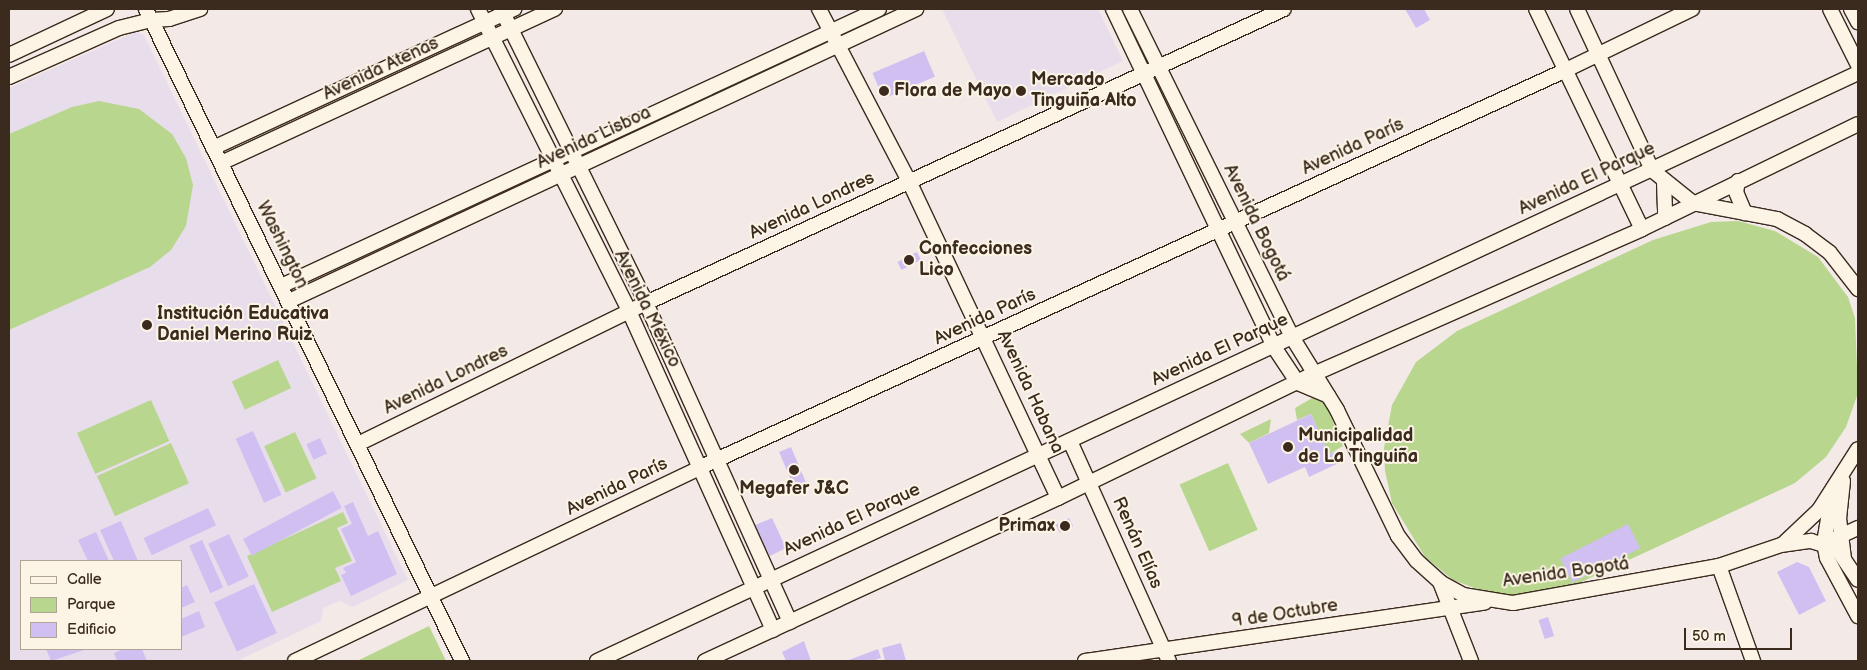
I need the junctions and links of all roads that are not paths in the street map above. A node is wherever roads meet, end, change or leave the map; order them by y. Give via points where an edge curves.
1 (107, 9) edge
2 (200, 9) edge
3 (478, 9) edge
4 (556, 9) edge
5 (819, 9) edge
6 (879, 9) edge
7 (916, 9) edge
8 (1113, 9) edge
9 (1130, 9) edge
10 (1284, 9) edge
11 (1536, 9) edge
12 (1577, 9) edge
13 (1692, 9) edge
14 (1830, 9) edge
15 (1851, 9) edge
16 (506, 10) edge
17 (149, 14) edge
18 (1858, 22) edge
19 (485, 23) junction
20 (511, 29) junction
21 (830, 32) junction
22 (493, 39) junction
23 (836, 45) junction
24 (1598, 54) junction
25 (9, 55) edge
26 (1858, 65) edge
27 (1158, 66) junction
28 (1566, 70) junction
29 (1145, 72) junction
30 (1858, 73) edge
31 (9, 77) edge
32 (1858, 124) edge
33 (213, 148) junction
34 (570, 151) junction
35 (552, 160) junction
36 (221, 163) junction
37 (577, 166) junction
38 (1652, 170) junction
39 (559, 175) junction
40 (909, 181) junction
41 (1738, 181) junction
42 (1664, 182) junction
43 (1620, 184) junction
44 (1693, 203) junction
45 (1744, 214) junction
46 (1665, 218) junction
47 (1234, 222) junction
48 (1220, 229) junction
49 (1642, 229) junction
50 (282, 286) junction
51 (1858, 289) edge
52 (289, 302) junction
53 (646, 303) junction
54 (629, 311) junction
55 (1292, 337) junction
56 (984, 338) junction
57 (1272, 342) junction
58 (1316, 373) junction
59 (1298, 383) junction
60 (1328, 396) junction
61 (1070, 441) junction
62 (358, 444) junction
63 (1858, 449) edge
64 (1039, 454) junction
65 (718, 459) junction
66 (701, 467) junction
67 (1846, 469) junction
68 (1089, 483) junction
69 (1833, 489) junction
70 (1058, 498) junction
71 (1858, 528) edge
72 (1840, 537) junction
73 (1824, 543) junction
74 (1781, 545) junction
75 (1844, 556) junction
76 (1720, 566) junction
77 (772, 578) junction
78 (1858, 580) edge
79 (1440, 582) junction
80 (754, 588) junction
81 (432, 598) junction
82 (1490, 602) junction
83 (1450, 608) junction
84 (1858, 616) edge
85 (790, 622) junction
86 (772, 630) junction
87 (1167, 656) edge
88 (295, 661) edge
89 (462, 661) edge
90 (597, 661) edge
91 (705, 661) edge
92 (1084, 661) edge
93 (1471, 661) edge
94 (1753, 661) edge

1 - 25 street
2 - 17 street via 169,19
3 - 19 street, Avenida México
4 - 20 street, Avenida Atenas
5 - 21 street, Avenida Habana
6 - 21 street, Avenida Lisboa
7 - 23 street, Avenida Lisboa
8 - 29 street, Avenida Bogotá
9 - 27 street, Avenida Bogotá
10 - 27 street, Avenida Londres
11 - 28 street
12 - 24 street
13 - 24 street, Avenida París
14 - 26 street
15 - 18 street
16 - 19 street, Avenida Atenas
16 - 20 street, Avenida México
17 - 31 street
17 - 33 street, Washington
19 - 22 street, Avenida México
19 - 33 street, Avenida Atenas
20 - 22 street, Avenida Atenas
20 - 34 street, Avenida México
21 - 23 street, Avenida Habana
21 - 34 street, Avenida Lisboa
22 - 35 street, Avenida México
22 - 36 street, Avenida Atenas
23 - 37 street, Avenida Lisboa
23 - 40 street, Avenida Habana
24 - 28 street, Avenida París
24 - 38 street
27 - 29 street, Avenida Londres
27 - 47 street, Avenida Bogotá
28 - 43 street
28 - 47 street, Avenida París
29 - 40 street, Avenida Londres
29 - 48 street, Avenida Bogotá
30 - 38 street, Avenida El Parque
32 - 41 street
33 - 36 street, Washington
34 - 35 street, Avenida Lisboa
34 - 37 street, Avenida México
35 - 39 street, Avenida México
35 - 50 street, Avenida Lisboa
36 - 50 street, Washington
37 - 39 street, Avenida Lisboa
37 - 53 street, Avenida México
38 - 42 street
38 - 43 street, Avenida El Parque
39 - 52 street, Avenida Lisboa
39 - 54 street, Avenida México
40 - 53 street, Avenida Londres
40 - 56 street, Avenida Habana
41 - 44 street
41 - 45 street via 1736,192
42 - 44 street
42 - 46 street
43 - 49 street
43 - 55 street, Avenida El Parque
44 - 45 street
44 - 46 street
45 - 51 street via 1777,219 1805,234 1830,253
46 - 49 street
47 - 48 street, Avenida París
47 - 55 street, Avenida Bogotá
48 - 56 street, Avenida París
48 - 57 street, Avenida Bogotá
49 - 58 street
50 - 52 street, Washington
52 - 62 street, Washington
53 - 54 street, Avenida Londres
53 - 65 street, Avenida México
54 - 62 street, Avenida Londres
54 - 66 street, Avenida México
55 - 57 street, Avenida El Parque
55 - 58 street, Avenida Bogotá
56 - 64 street, Avenida Habana
56 - 65 street, Avenida París
57 - 59 street, Avenida Bogotá
57 - 61 street, Avenida El Parque
58 - 59 street
58 - 60 street, Avenida Bogotá
59 - 60 street
59 - 68 street
60 - 79 street, Avenida Bogotá via 1398,536 1417,561
61 - 64 street, Avenida El Parque
61 - 68 street, Renán Elías
62 - 81 street, Washington
63 - 67 street
64 - 70 street, Avenida Habana
64 - 77 street, Avenida El Parque
65 - 66 street, Avenida París
65 - 77 street, Avenida México
66 - 80 street, Avenida México
66 - 81 street, Avenida París
67 - 69 street
67 - 72 street via 1840,498
68 - 70 street
68 - 87 street, Renán Elías
69 - 73 street
69 - 74 street via 1809,522
70 - 85 street
71 - 72 street
72 - 73 street
72 - 75 street
73 - 74 street via 1800,541
73 - 75 street
73 - 84 street via 1832,572
74 - 76 street, Avenida Bogotá
75 - 78 street
76 - 82 street, Avenida Bogotá via 1552,598
76 - 94 street
77 - 80 street, Avenida El Parque
77 - 85 street, Avenida México
79 - 82 street, Avenida Bogotá via 1463,595
79 - 83 street
80 - 86 street, Avenida México
80 - 90 street, Avenida El Parque
81 - 88 street, Avenida París
81 - 89 street, Washington
82 - 83 street, 9 de Octubre
83 - 87 street, 9 de Octubre
83 - 93 street
85 - 86 street
86 - 91 street
87 - 92 street, 9 de Octubre

